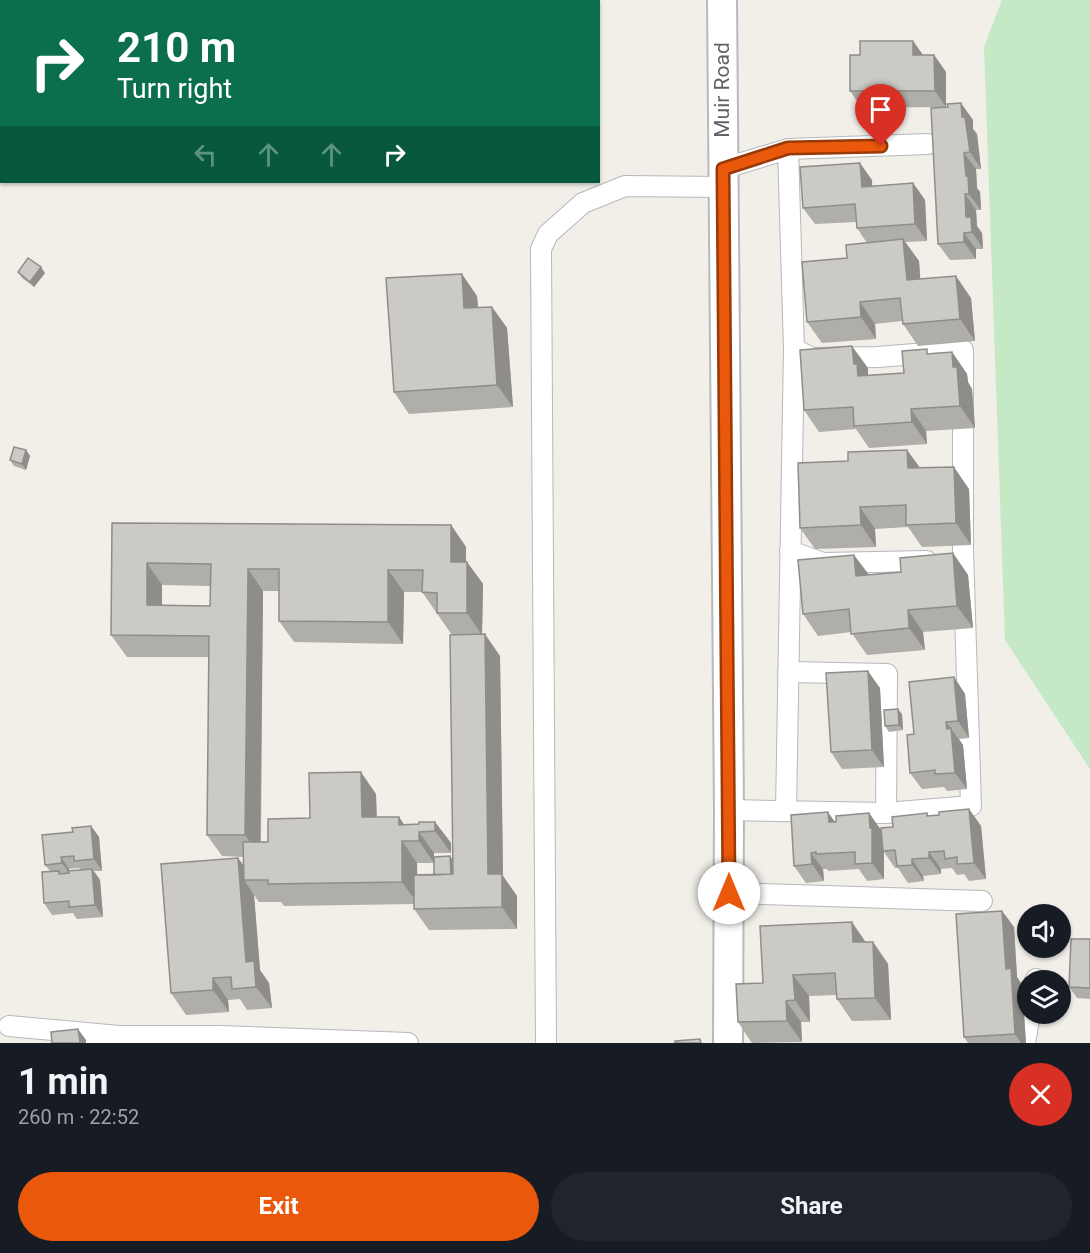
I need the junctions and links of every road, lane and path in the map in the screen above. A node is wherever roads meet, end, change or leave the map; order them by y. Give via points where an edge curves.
1 (722, 0) edge
2 (928, 144) dead end
3 (788, 148) junction
4 (723, 178) junction
5 (794, 349) junction
6 (790, 551) junction
7 (963, 561) junction
8 (788, 672) junction
9 (729, 810) junction
10 (786, 811) junction
11 (886, 813) junction
12 (729, 893) junction
13 (982, 901) dead end
14 (1028, 1024) edge
15 (9, 1026) dead end
16 (219, 1040) edge
17 (408, 1043) edge
18 (546, 1043) edge
19 (728, 1043) edge
20 (1025, 1043) edge

1 - 4 main road, Muir Road
2 - 3 street
3 - 4 street
3 - 5 street
4 - 9 main road, Muir Road
4 - 18 street via 625,186 583,203 548,234 541,249
5 - 6 street
5 - 7 street via 812,358 963,350
6 - 7 street via 823,563
6 - 8 street
7 - 11 street via 971,806
8 - 10 street
8 - 11 street via 887,674
9 - 10 street
9 - 12 main road, Muir Road
10 - 11 street
12 - 13 street
12 - 19 main road, Muir Road
14 - 20 street
15 - 16 street
16 - 17 street

